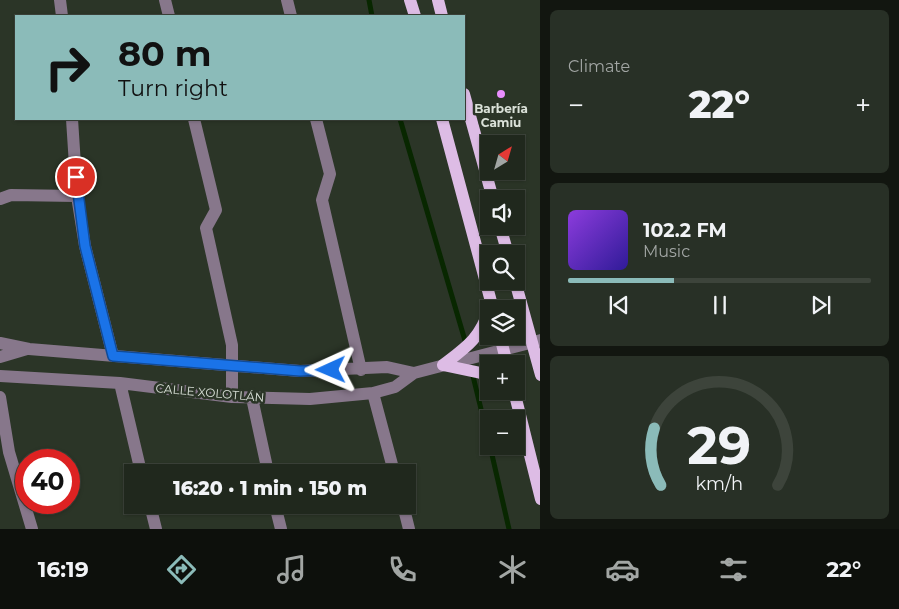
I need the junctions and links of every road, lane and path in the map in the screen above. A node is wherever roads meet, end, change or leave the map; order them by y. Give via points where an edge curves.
1 (60, 0) edge
2 (165, 0) edge
3 (287, 0) edge
4 (410, 0) edge
5 (438, 0) edge
6 (62, 15) edge
7 (169, 15) edge
8 (291, 15) edge
9 (415, 15) edge
10 (442, 15) edge
11 (465, 98) edge
12 (72, 120) edge
13 (194, 120) edge
14 (316, 120) edge
15 (442, 120) edge
16 (491, 190) edge
17 (76, 196) junction
18 (0, 199) edge
19 (518, 290) edge
20 (488, 300) edge
21 (480, 332) edge
22 (536, 341) edge
23 (0, 343) edge
24 (502, 345) edge
25 (29, 349) junction
26 (504, 351) junction
27 (505, 355) edge
28 (113, 356) junction
29 (0, 358) edge
30 (464, 360) junction
31 (443, 365) junction
32 (233, 367) junction
33 (361, 370) junction
34 (480, 372) edge
35 (414, 373) junction
36 (540, 375) edge
37 (0, 376) edge
38 (120, 383) junction
39 (373, 393) junction
40 (232, 397) junction
41 (252, 398) junction
42 (1, 402) edge
43 (525, 438) edge
44 (4, 449) edge
45 (139, 464) edge
46 (266, 464) edge
47 (392, 464) edge
48 (540, 500) edge
49 (152, 514) edge
50 (277, 514) edge
51 (405, 514) edge
52 (32, 529) edge
53 (156, 529) edge
54 (281, 529) edge
55 (409, 529) edge

1 - 6 street
2 - 7 street
3 - 8 street
4 - 9 main road
5 - 10 main road
11 - 16 main road
12 - 17 street
13 - 32 street via 216,210 206,228 232,345
14 - 33 street via 330,174 322,200
15 - 20 main road
17 - 18 street via 11,195
17 - 28 street
19 - 22 main road
21 - 30 main road
22 - 26 street
22 - 36 main road
23 - 25 street, CALLE XOLOTLÁN
24 - 26 main road
25 - 28 street, CALLE XOLOTLÁN
25 - 29 street
26 - 27 main road
26 - 30 street
28 - 32 street, CALLE XOLOTLÁN
30 - 31 main road
30 - 31 main road
30 - 34 main road
31 - 35 street, CALLE XOLOTLÁN
32 - 33 street, CALLE XOLOTLÁN
32 - 40 street
33 - 35 street, CALLE XOLOTLÁN via 387,367
35 - 39 street, CALLE XOLOTLÁN via 395,387
37 - 38 street, CALLE XOLOTLÁN
38 - 40 street, CALLE XOLOTLÁN
38 - 45 street
39 - 41 street, CALLE XOLOTLÁN via 310,399
39 - 47 street
40 - 41 street, CALLE XOLOTLÁN
41 - 46 street
42 - 44 street
43 - 48 main road
44 - 52 street
49 - 53 street
50 - 54 street
51 - 55 street

